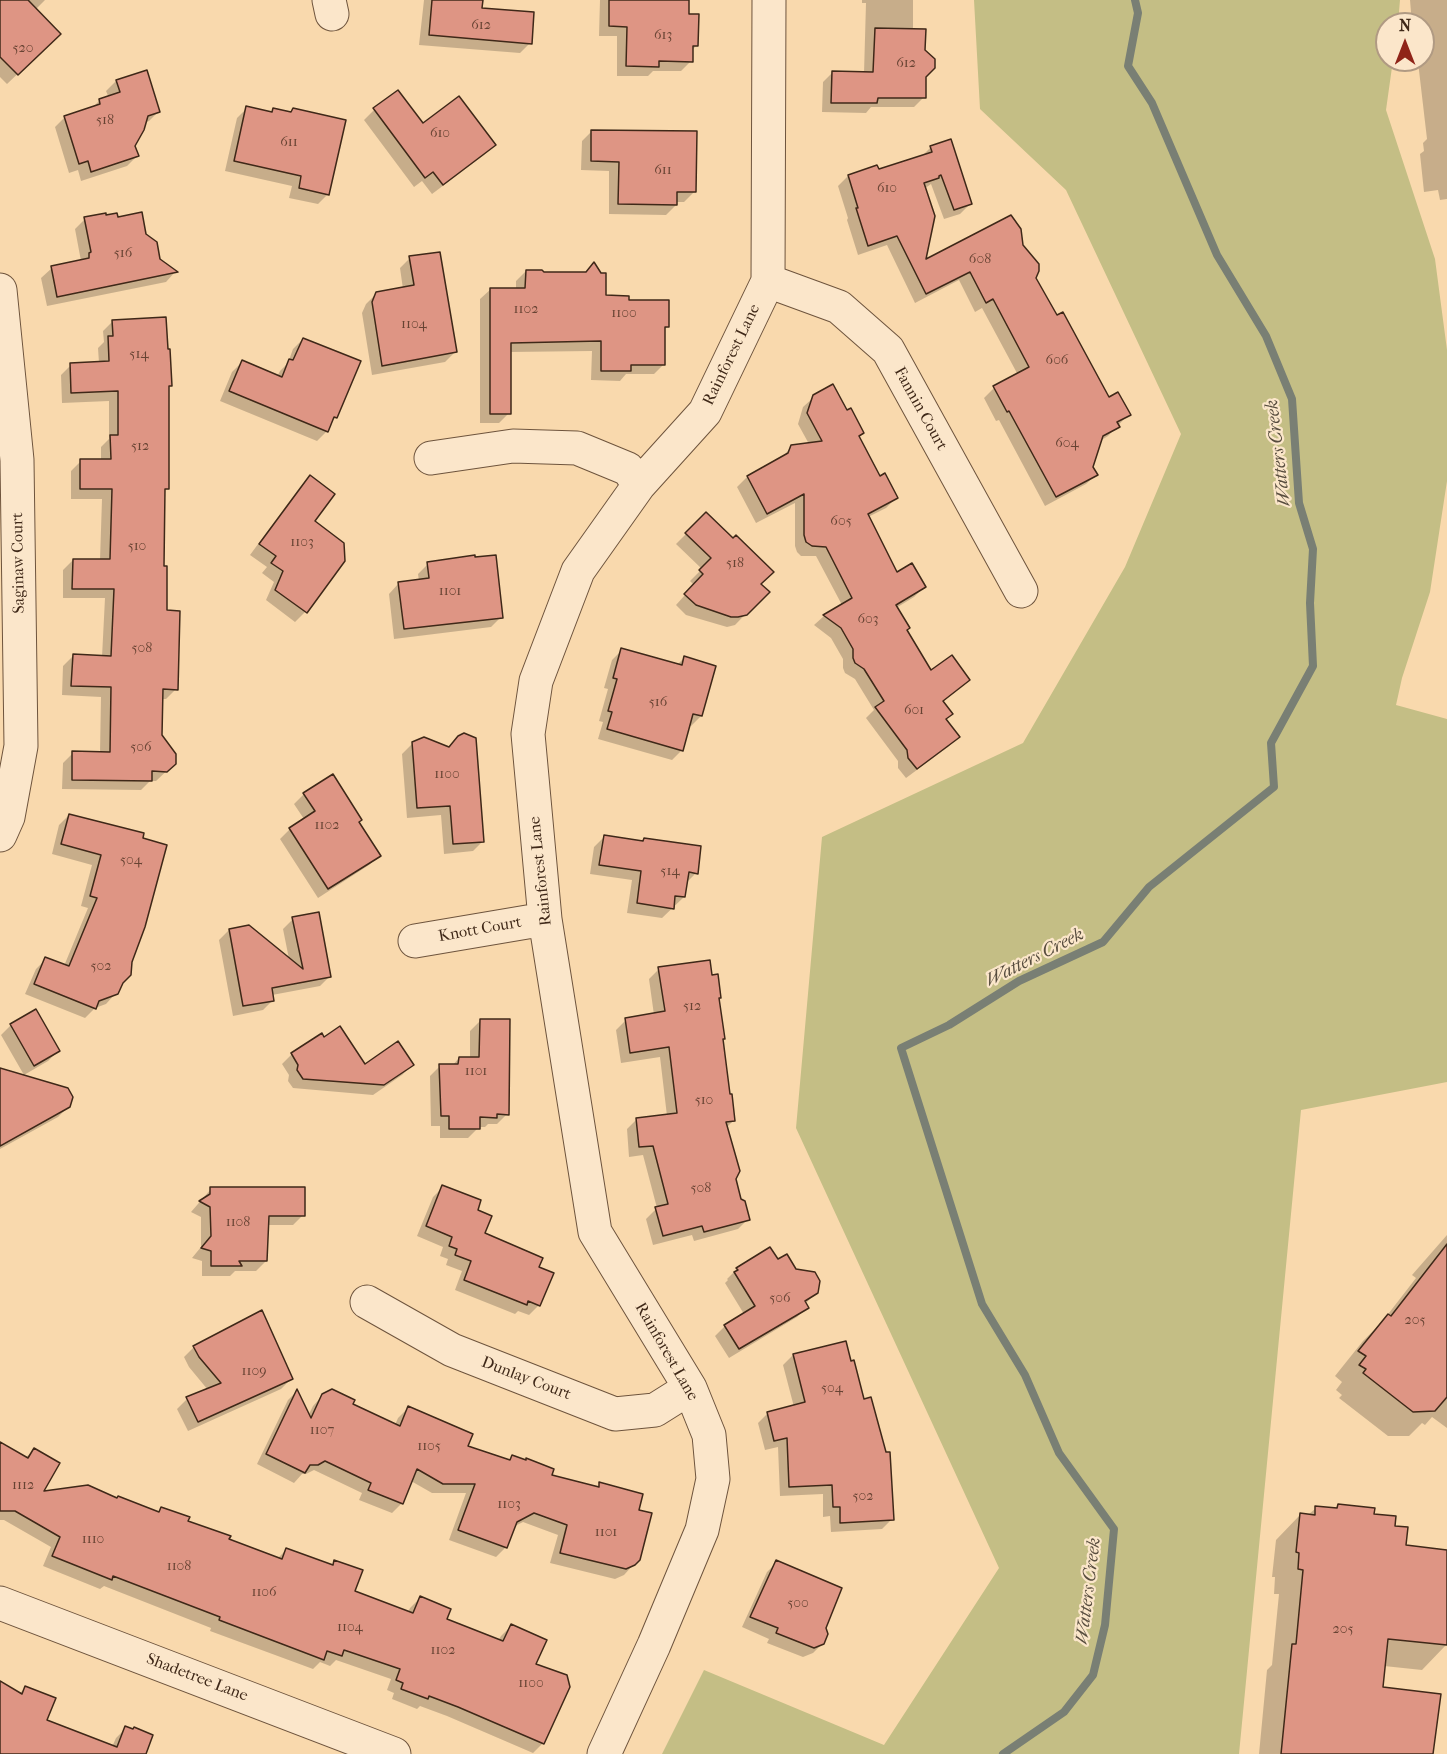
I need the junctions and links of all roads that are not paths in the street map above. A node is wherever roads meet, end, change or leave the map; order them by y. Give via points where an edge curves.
1 (769, 0) edge
2 (768, 281) junction
3 (0, 290) edge
4 (431, 458) dead end
5 (639, 485) junction
6 (1021, 591) dead end
7 (0, 835) edge
8 (545, 919) junction
9 (415, 941) dead end
10 (367, 1302) dead end
11 (690, 1388) junction
12 (0, 1603) edge
13 (394, 1754) edge
14 (604, 1754) edge

1 - 2 street, Rainforest Lane
2 - 5 street, Rainforest Lane via 705,412
2 - 6 street, Fannin Court via 839,308 888,350
3 - 7 street, Saginaw Court via 17,460 21,746 8,818
4 - 5 street via 513,446 577,448 628,469
5 - 8 street, Rainforest Lane via 578,571 536,681 528,734
8 - 9 street, Knott Court
8 - 11 street, Rainforest Lane via 595,1232
10 - 11 street, Dunlay Court via 452,1350 615,1414 655,1410
11 - 14 street, Rainforest Lane via 709,1435 713,1479 702,1530
12 - 13 street, Shadetree Lane

